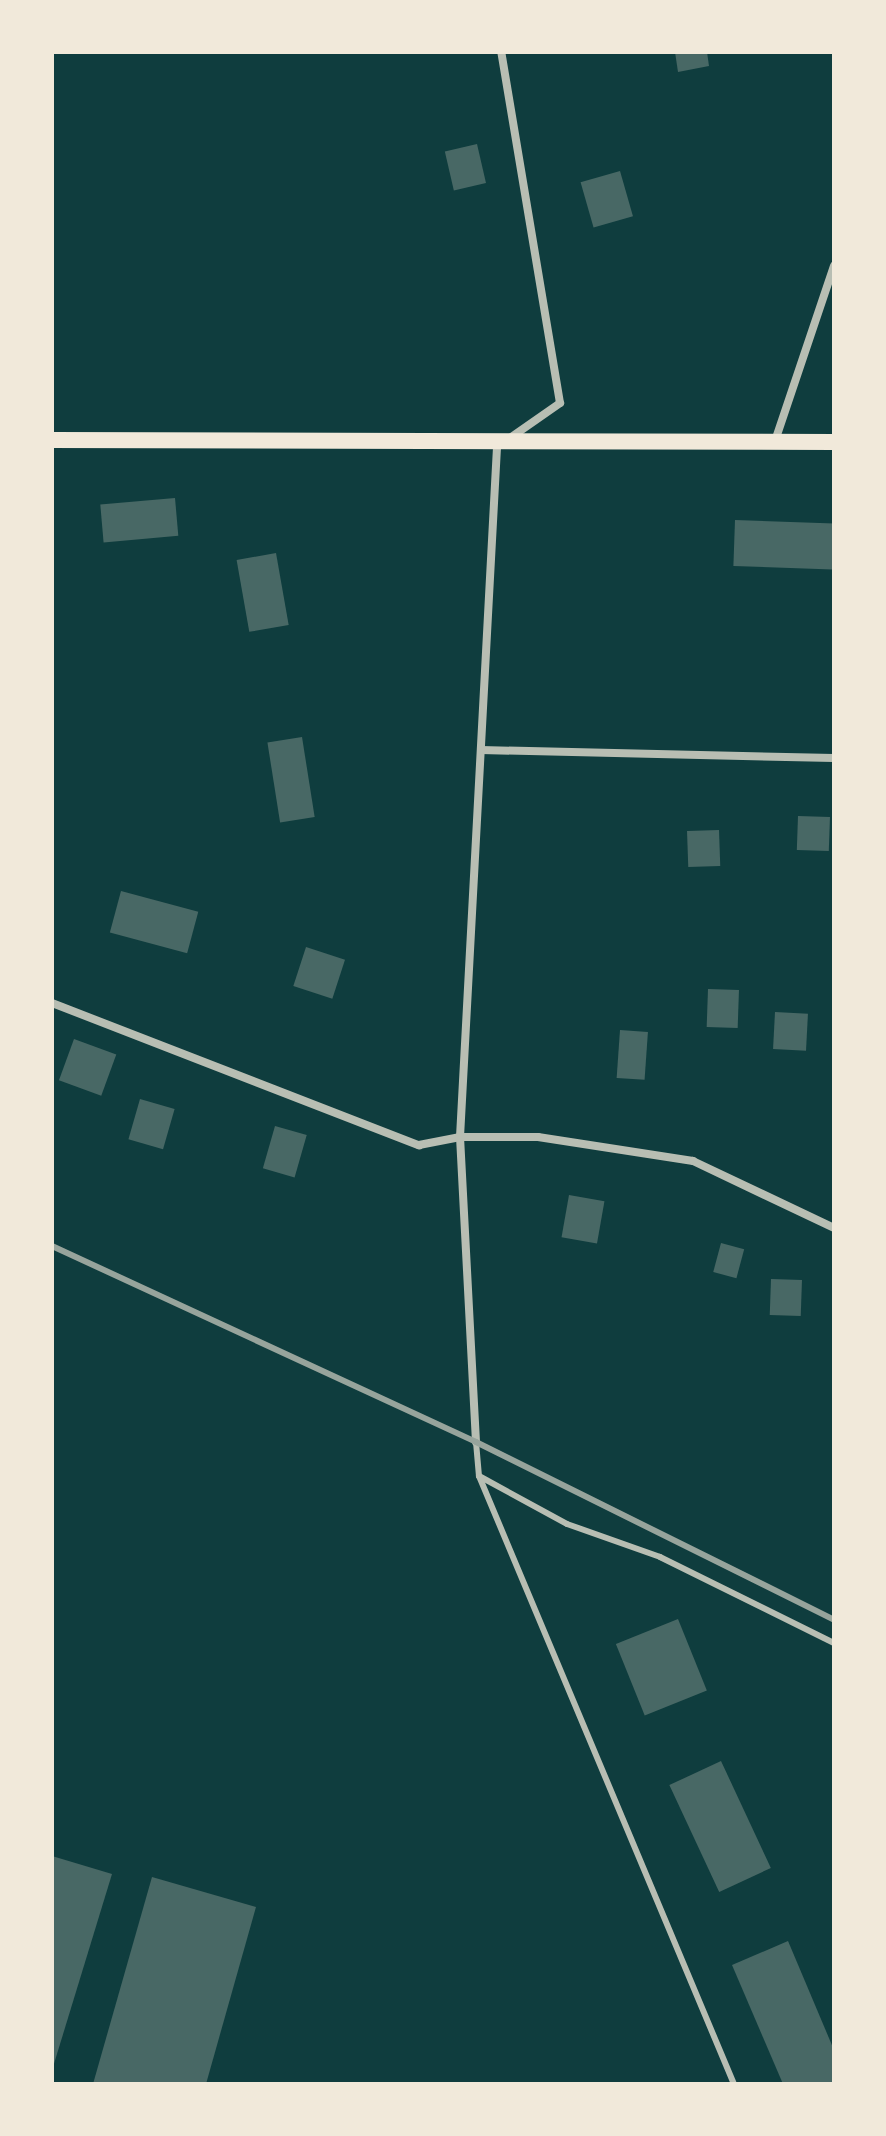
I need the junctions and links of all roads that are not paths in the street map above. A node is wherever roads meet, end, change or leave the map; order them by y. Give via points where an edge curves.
1 (501, 52) edge
2 (834, 266) edge
3 (52, 440) edge
4 (775, 441) junction
5 (834, 442) edge
6 (497, 447) junction
7 (481, 750) junction
8 (834, 758) edge
9 (52, 1003) edge
10 (460, 1137) junction
11 (834, 1228) edge
12 (476, 1442) joint
13 (479, 1476) junction
14 (834, 1643) edge
15 (734, 2084) edge

1 - 6 street via 560,403
2 - 4 street
3 - 6 main road
4 - 5 main road
4 - 6 main road
6 - 7 street
7 - 8 street
7 - 10 street
9 - 10 street via 419,1145
10 - 11 street via 538,1137 693,1161
10 - 12 street
12 - 13 lane
13 - 14 lane via 567,1524 660,1557
13 - 15 lane

